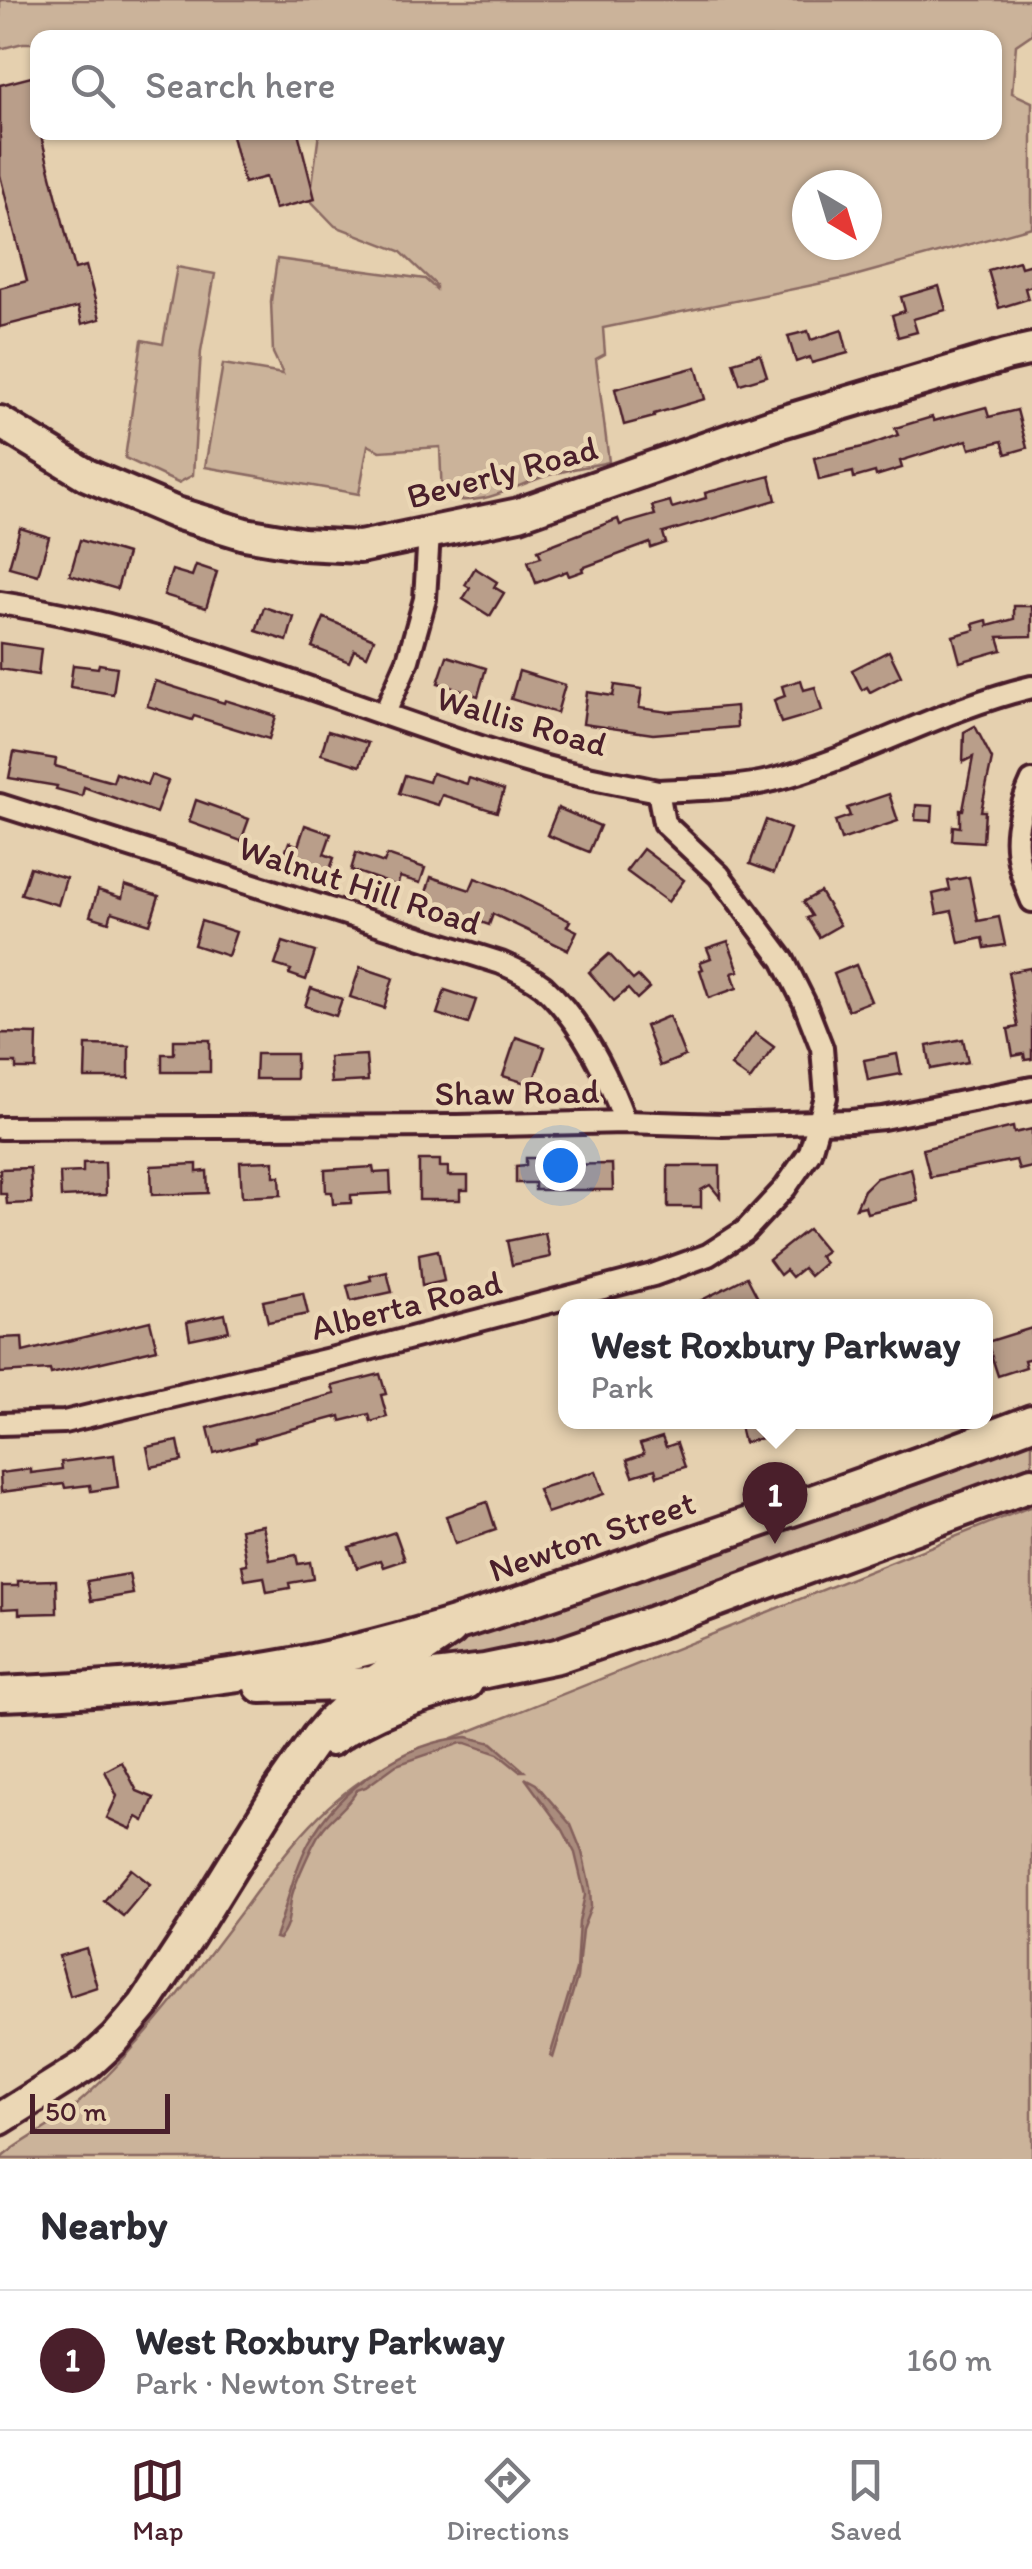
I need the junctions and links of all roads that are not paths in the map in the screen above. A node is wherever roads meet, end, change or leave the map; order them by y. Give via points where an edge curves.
1 (1032, 350) edge
2 (0, 422) edge
3 (429, 533) junction
4 (0, 604) edge
5 (1032, 687) edge
6 (385, 713) junction
7 (1032, 781) edge
8 (658, 791) junction
9 (0, 805) edge
10 (1032, 901) edge
11 (1032, 1088) edge
12 (820, 1120) junction
13 (625, 1122) junction
14 (0, 1128) edge
15 (558, 1299) edge
16 (560, 1299) edge
17 (1032, 1422) edge
18 (0, 1424) edge
19 (1032, 1484) edge
20 (465, 1621) junction
21 (557, 1656) junction
22 (161, 1684) junction
23 (371, 1684) junction
24 (0, 1694) edge
25 (284, 1783) junction
26 (0, 2120) edge

1 - 3 street, Beverly Road via 775,424 519,514
2 - 3 street, Beverly Road via 88,475 245,534 360,547
3 - 6 street via 425,599
4 - 6 street, Wallis Road via 119,628
5 - 8 street, Wallis Road via 769,781
6 - 8 street, Wallis Road via 533,764
7 - 10 street via 1017,820 1018,867
8 - 12 street via 664,824 720,875 783,960 804,1002 822,1048 826,1098
9 - 13 street, Walnut Hill Road via 523,973 542,986 594,1052
11 - 12 street, Shaw Road via 883,1118
12 - 13 street, Shaw Road
12 - 16 street, Alberta Road via 810,1152 745,1230 708,1255
13 - 14 street, Shaw Road
15 - 18 street, Alberta Road via 64,1422
17 - 20 main road, Newton Street
19 - 21 main road
20 - 22 main road via 306,1662
20 - 23 street, Newton Street
21 - 23 main road
21 - 25 street, Newton Street via 371,1714
22 - 23 main road
22 - 24 main road
23 - 25 street, Newton Street via 332,1720
25 - 26 street, Newton Street via 190,1935 115,2039

